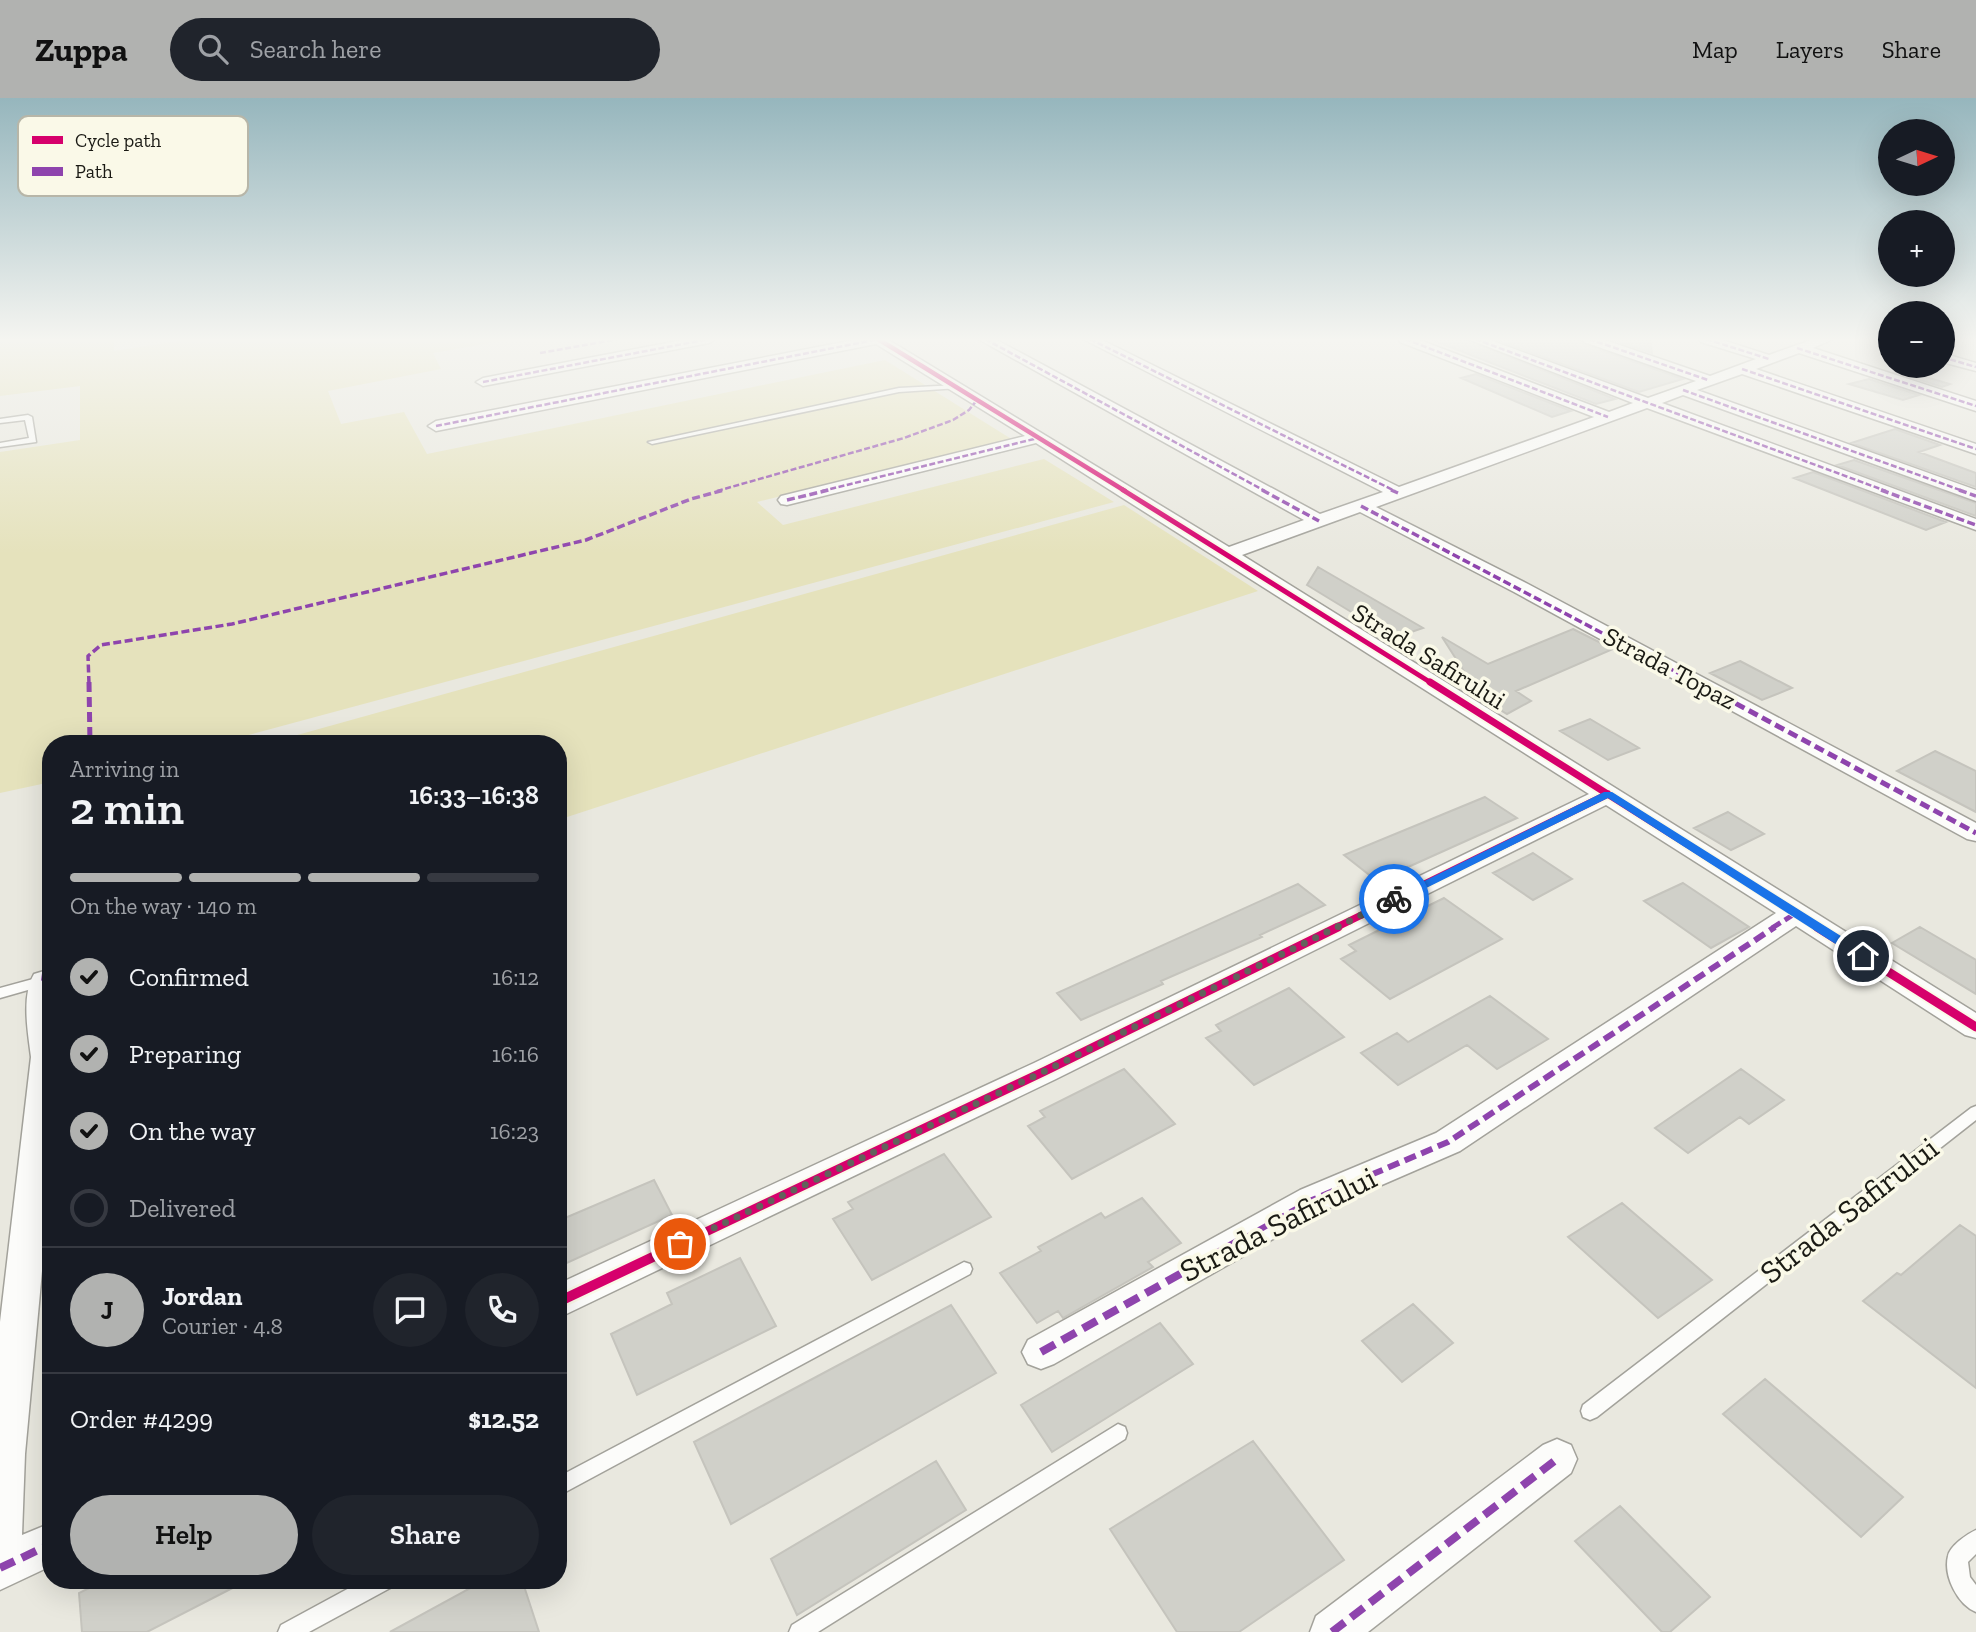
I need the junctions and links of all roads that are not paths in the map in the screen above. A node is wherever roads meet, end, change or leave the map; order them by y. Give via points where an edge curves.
1 (514, 411) edge
2 (802, 411) edge
3 (994, 411) edge
4 (1116, 411) edge
5 (1234, 411) edge
6 (1591, 411) edge
7 (1625, 411) edge
8 (1670, 411) edge
9 (1740, 411) edge
10 (1864, 411) edge
11 (1608, 417) junction
12 (0, 421) edge
13 (436, 426) dead end
14 (1038, 438) junction
15 (652, 442) dead end
16 (0, 445) edge
17 (1976, 449) edge
18 (1398, 492) junction
19 (1976, 496) edge
20 (787, 499) dead end
21 (1361, 506) junction
22 (1319, 521) junction
23 (1976, 525) edge
24 (1227, 554) junction
25 (1608, 794) junction
26 (1976, 833) edge
27 (1796, 913) junction
28 (42, 982) edge
29 (0, 993) edge
30 (1976, 1027) edge
31 (42, 1109) edge
32 (1976, 1112) edge
33 (964, 1269) dead end
34 (567, 1298) edge
35 (1041, 1352) dead end
36 (1590, 1411) dead end
37 (1118, 1433) dead end
38 (3, 1455) edge
39 (1557, 1459) dead end
40 (567, 1482) edge
41 (1976, 1540) edge
42 (42, 1548) edge
43 (0, 1549) edge
44 (0, 1568) edge
45 (367, 1589) edge
46 (1976, 1602) edge
47 (288, 1632) edge
48 (799, 1632) edge
49 (1332, 1632) edge

1 - 13 street
2 - 15 lane
3 - 14 street, Strada Safirului
4 - 22 street
5 - 18 street
6 - 11 street
7 - 11 street
8 - 23 street
9 - 19 street
10 - 17 street
11 - 18 street
12 - 16 lane via 28,417 33,440
14 - 20 street
14 - 24 street, Strada Safirului
18 - 21 street
21 - 22 street
21 - 26 street, Strada Topaz
22 - 24 street
24 - 25 street, Strada Safirului
25 - 27 street, Strada Safirului
25 - 34 street via 1045,1071
27 - 30 street, Strada Safirului
27 - 35 street, Strada Safirului via 1448,1142 1312,1200
28 - 29 lane
31 - 38 street
32 - 36 lane, Strada Safirului
33 - 40 lane
37 - 48 lane
38 - 43 street
39 - 49 street
41 - 46 lane via 1957,1558 1960,1581
42 - 44 street
45 - 47 lane

